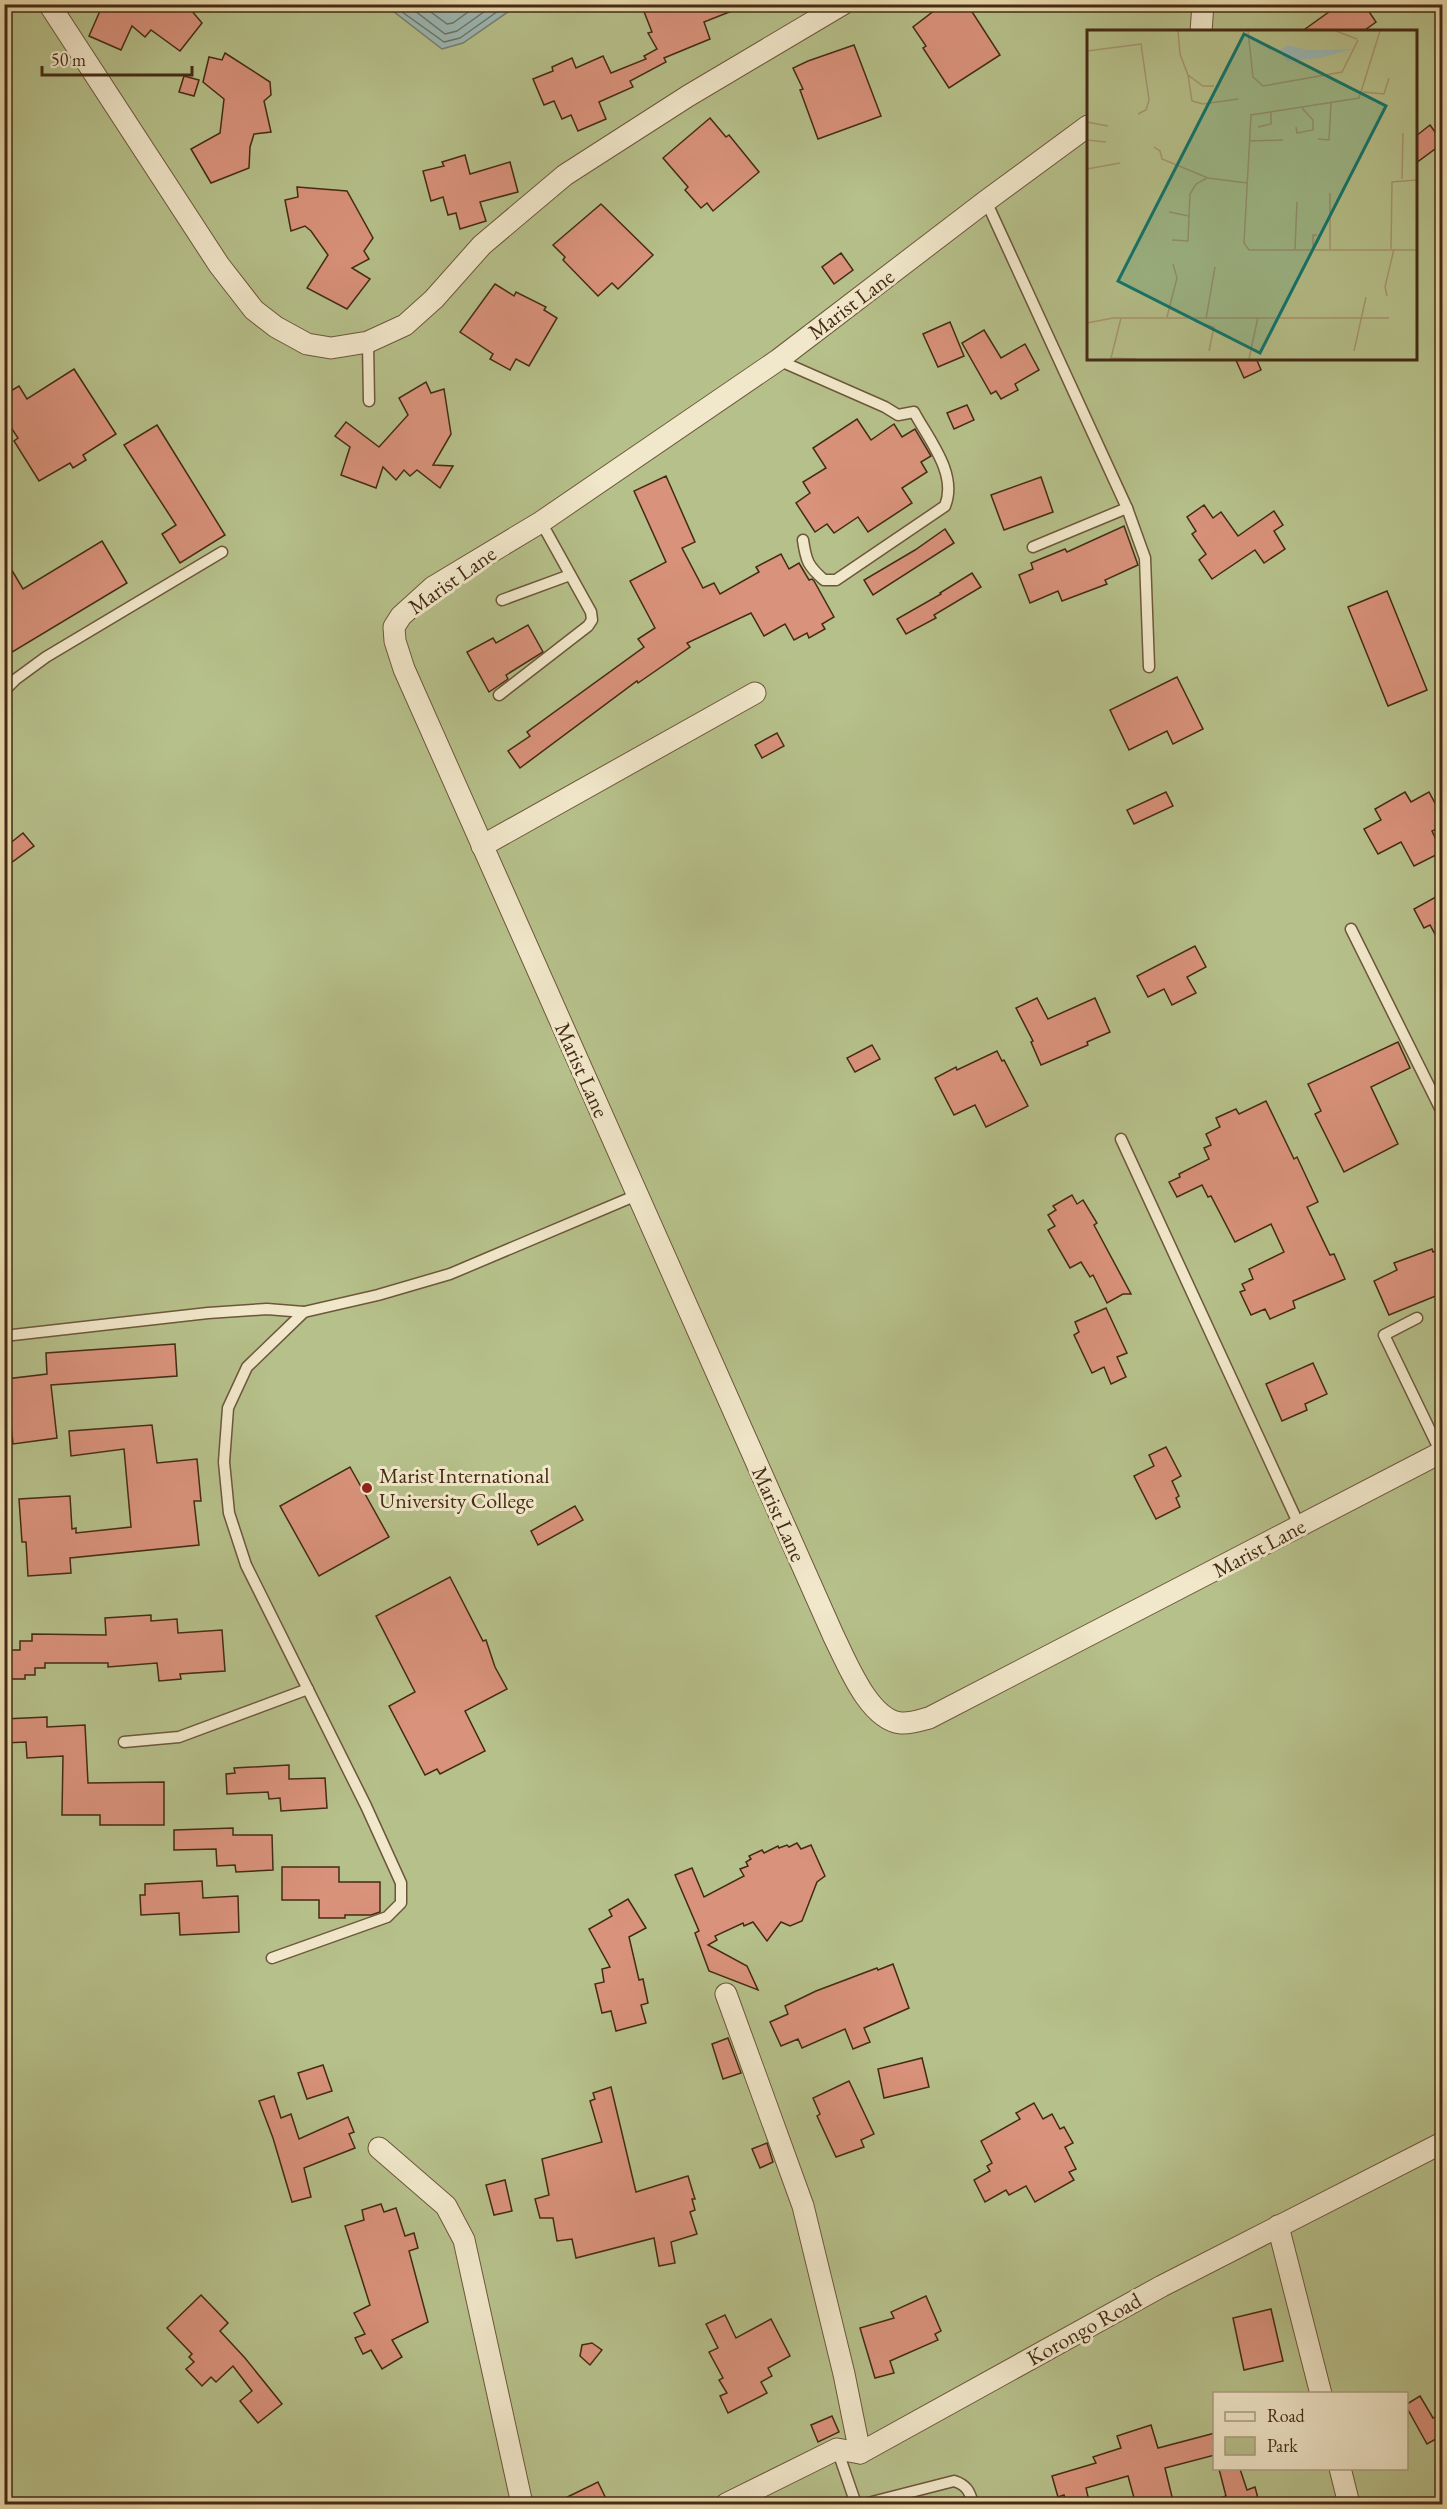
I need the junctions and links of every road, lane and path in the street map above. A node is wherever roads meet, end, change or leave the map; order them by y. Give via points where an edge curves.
1 (49, 4) edge
2 (843, 4) edge
3 (1203, 4) edge
4 (1201, 30) edge
5 (1087, 127) edge
6 (986, 201) junction
7 (368, 342) junction
8 (777, 360) junction
9 (369, 401) dead end
10 (1127, 508) junction
11 (541, 522) junction
12 (803, 540) dead end
13 (1033, 547) dead end
14 (222, 552) dead end
15 (570, 575) junction
16 (502, 600) dead end
17 (1149, 667) dead end
18 (4, 691) edge
19 (755, 693) dead end
20 (499, 696) dead end
21 (482, 846) junction
22 (1351, 929) dead end
23 (1443, 1112) edge
24 (1120, 1139) dead end
25 (637, 1195) junction
26 (304, 1312) junction
27 (1417, 1318) dead end
28 (4, 1336) edge
29 (1442, 1453) edge
30 (1300, 1527) junction
31 (308, 1689) junction
32 (124, 1742) dead end
33 (272, 1958) dead end
34 (726, 1994) dead end
35 (1443, 2142) edge
36 (379, 2148) dead end
37 (1278, 2226) junction
38 (1320, 2392) edge
39 (837, 2449) junction
40 (860, 2453) junction
41 (1340, 2470) edge
42 (522, 2505) edge
43 (726, 2505) edge
44 (856, 2505) edge
45 (864, 2505) edge
46 (973, 2505) edge
47 (1349, 2505) edge

1 - 7 street via 219,265 254,310 307,344 331,348
2 - 7 street via 565,175 482,245 405,325
3 - 4 street
5 - 6 street, Marist Lane
6 - 8 street, Marist Lane
6 - 10 lane
7 - 9 lane
8 - 11 street, Marist Lane
8 - 12 lane via 898,415 914,412 948,478 950,495 945,506 836,580 824,580 814,572 806,562
10 - 13 lane
10 - 17 lane via 1145,558
11 - 15 lane
11 - 21 street, Marist Lane via 433,587 394,627 404,669
14 - 18 lane via 46,657
15 - 16 lane
15 - 20 lane via 592,620
19 - 21 street
21 - 25 street, Marist Lane
22 - 23 lane
24 - 30 lane
25 - 26 lane via 450,1274
25 - 30 street, Marist Lane via 857,1686 886,1718 903,1724 929,1718
26 - 28 lane via 208,1312
26 - 31 lane via 247,1367 228,1408 224,1462 229,1513 246,1565
27 - 29 lane via 1384,1335
29 - 30 street, Marist Lane
31 - 32 lane via 179,1737
31 - 33 lane via 401,1883 401,1903 387,1917
34 - 40 street via 803,2206
35 - 37 street, Korongo Road
36 - 42 street via 446,2206 464,2240
37 - 38 street
37 - 40 street, Korongo Road
39 - 40 street
39 - 43 street
39 - 44 lane
41 - 47 street
45 - 46 lane via 954,2481 969,2491

